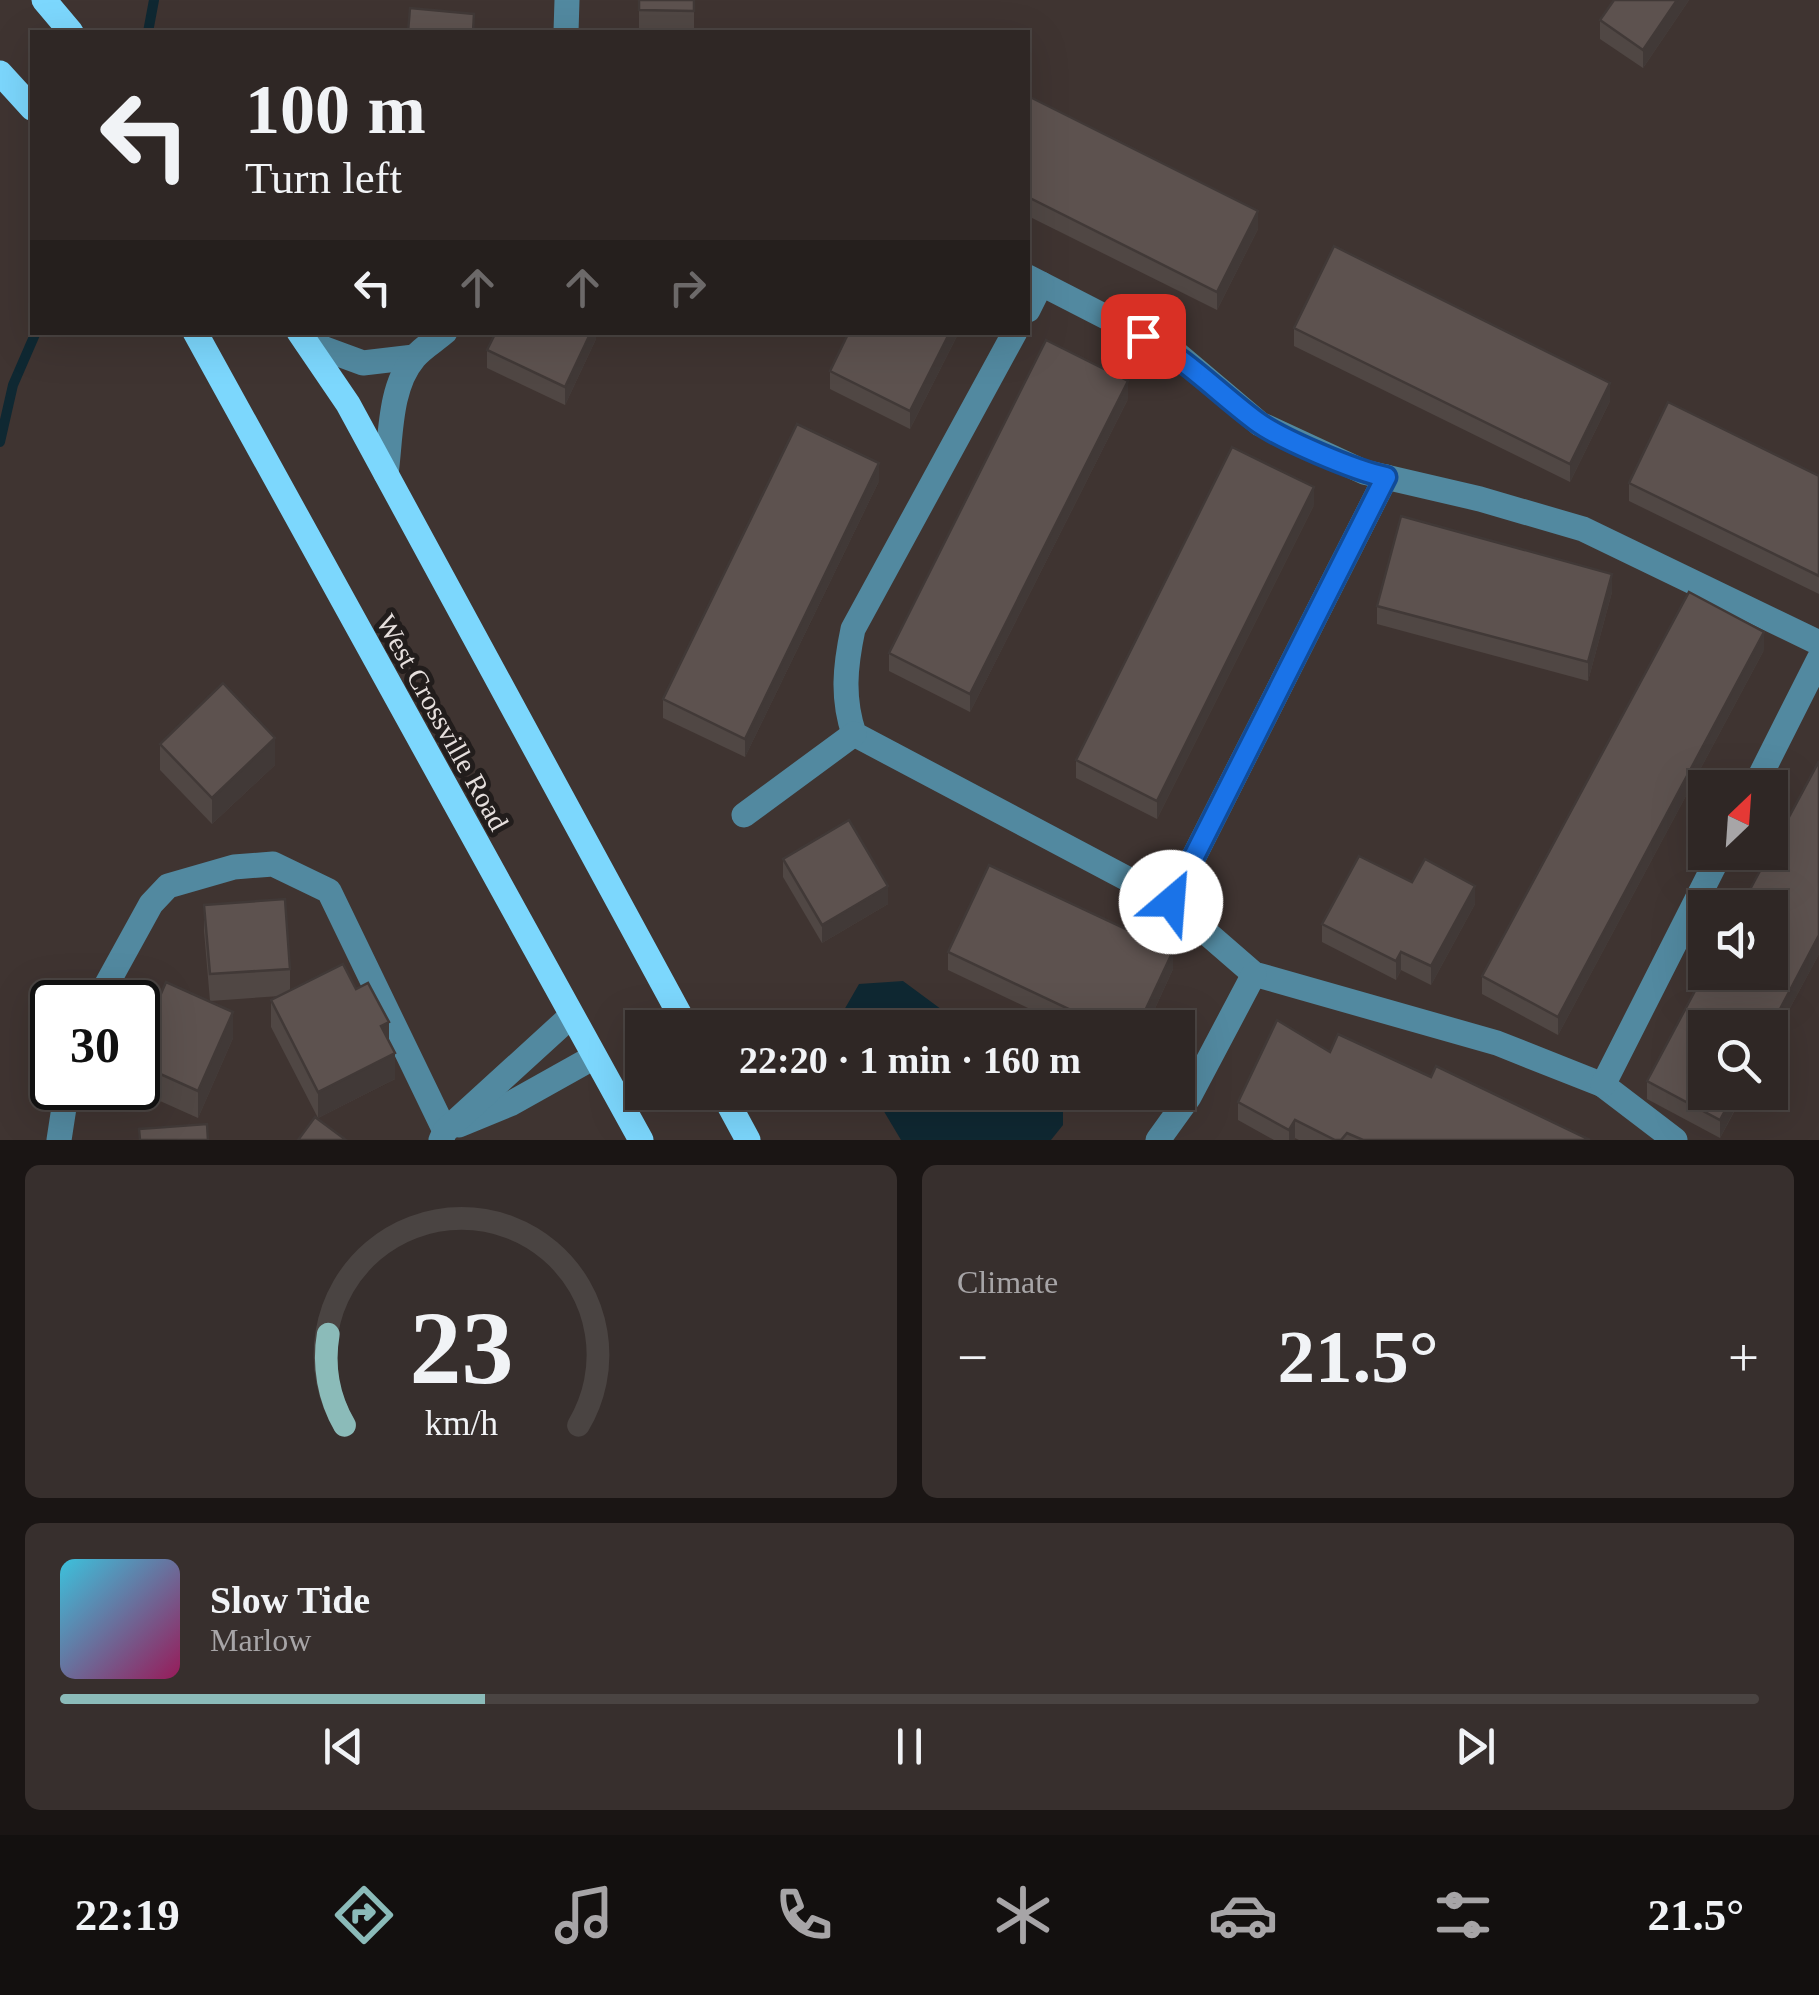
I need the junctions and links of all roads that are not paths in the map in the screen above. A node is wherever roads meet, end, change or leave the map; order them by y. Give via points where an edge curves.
1 (44, 0) edge
2 (567, 0) edge
3 (69, 30) edge
4 (566, 30) edge
5 (0, 74) edge
6 (30, 106) edge
7 (1034, 281) edge
8 (197, 335) edge
9 (442, 335) edge
10 (1013, 335) edge
11 (302, 337) edge
12 (414, 357) junction
13 (386, 474) junction
14 (1386, 477) junction
15 (1819, 642) edge
16 (1819, 659) edge
17 (854, 734) junction
18 (1763, 770) edge
19 (744, 814) dead end
20 (1712, 870) edge
21 (1171, 902) junction
22 (1254, 974) junction
23 (109, 980) edge
24 (677, 1010) edge
25 (570, 1017) junction
26 (594, 1057) junction
27 (1603, 1085) junction
28 (64, 1110) edge
29 (732, 1110) edge
30 (443, 1136) edge
31 (59, 1140) edge
32 (641, 1140) edge
33 (748, 1140) edge
34 (1158, 1140) edge
35 (1675, 1140) edge

1 - 3 main road
2 - 4 street
5 - 6 main road
7 - 14 street via 1176,354 1260,424
8 - 25 main road, West Crossville Road
9 - 12 street
10 - 17 street via 853,629 844,669
11 - 12 street via 363,363
11 - 13 main road
12 - 13 street via 402,379
13 - 24 main road
14 - 15 street via 1583,529
14 - 21 street
16 - 18 street
17 - 19 street
17 - 21 street
20 - 27 street
21 - 22 street
22 - 27 street via 1497,1043
22 - 34 street
23 - 30 street via 150,904 168,886 234,867 273,864 329,890
25 - 26 main road, West Crossville Road
25 - 30 street
26 - 30 street
26 - 32 main road, West Crossville Road
27 - 35 street
28 - 31 street
29 - 33 main road

